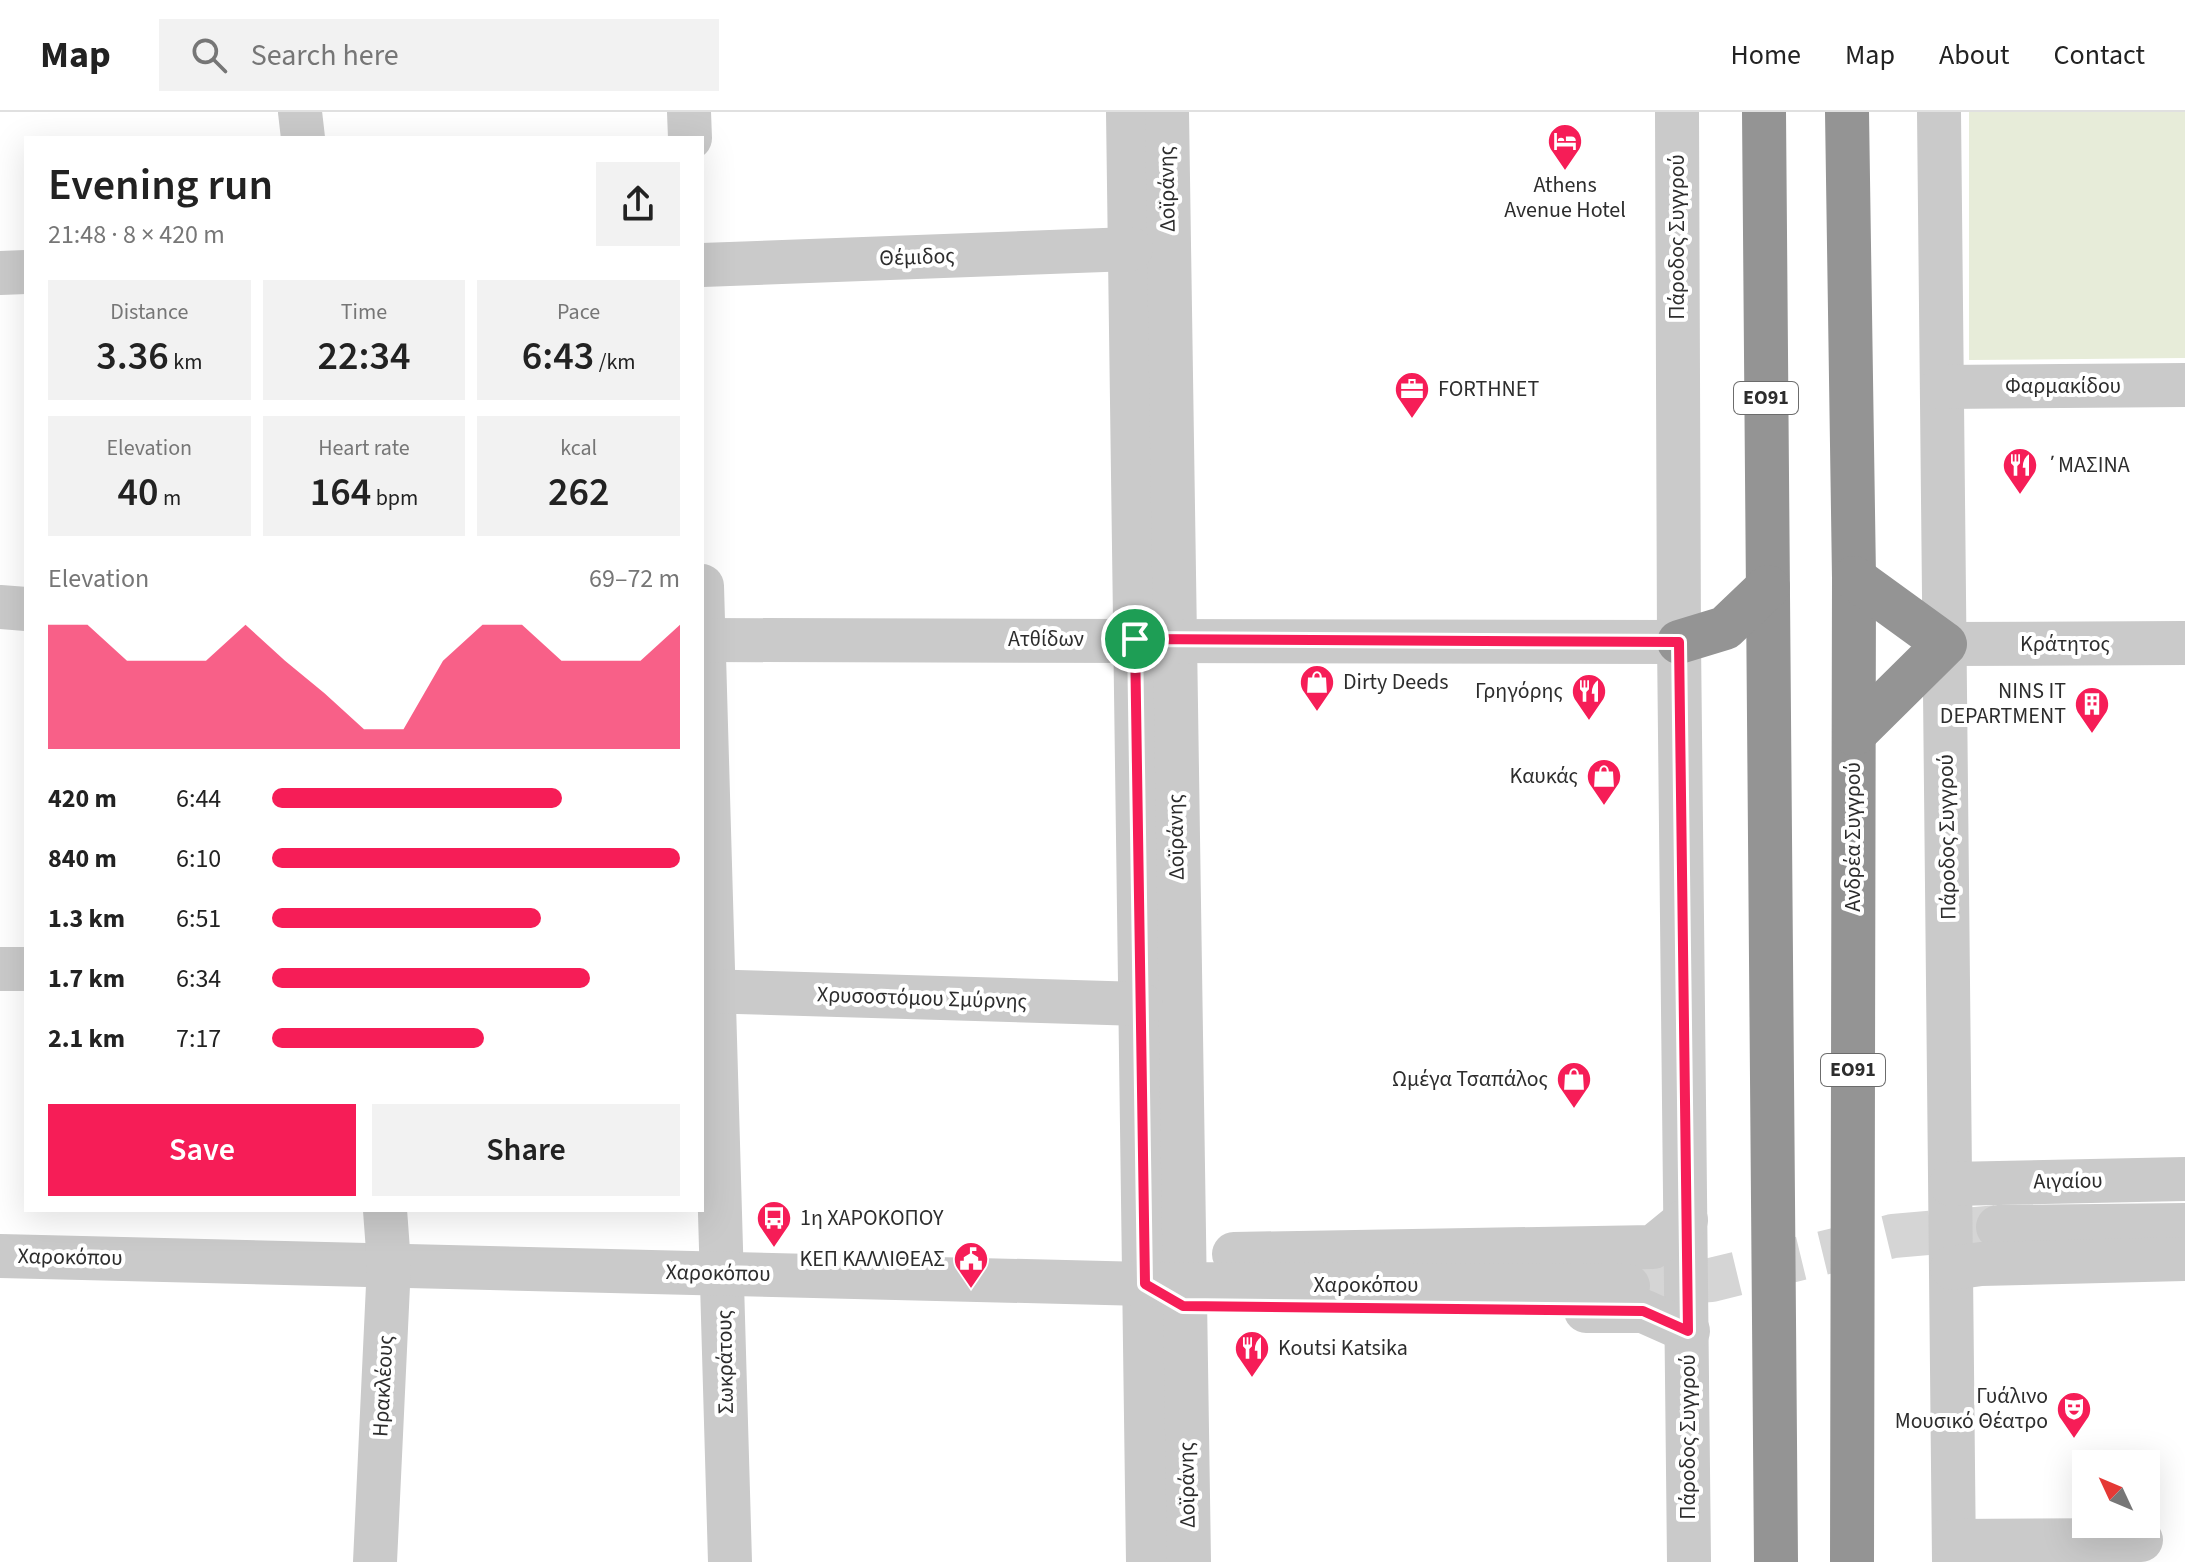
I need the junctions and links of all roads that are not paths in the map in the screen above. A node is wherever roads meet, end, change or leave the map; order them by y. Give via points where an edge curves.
1 (300, 112) edge
2 (689, 112) edge
3 (1128, 112) edge
4 (1167, 112) edge
5 (1677, 112) edge
6 (1764, 112) edge
7 (1847, 112) edge
8 (1939, 112) edge
9 (303, 136) edge
10 (690, 136) edge
11 (1131, 249) junction
12 (704, 265) edge
13 (24, 272) edge
14 (0, 273) edge
15 (2185, 385) edge
16 (1942, 387) junction
17 (1854, 578) junction
18 (1768, 587) junction
19 (0, 607) edge
20 (24, 609) edge
21 (1154, 639) junction
22 (704, 640) edge
23 (1679, 642) junction
24 (2185, 643) edge
25 (1945, 644) junction
26 (1769, 684) junction
27 (704, 699) edge
28 (1854, 734) junction
29 (0, 969) edge
30 (24, 969) edge
31 (709, 992) edge
32 (1141, 1004) junction
33 (2185, 1179) edge
34 (1951, 1184) junction
35 (385, 1212) edge
36 (1686, 1220) junction
37 (2185, 1225) edge
38 (1998, 1227) tunnel mouth
39 (0, 1256) edge
40 (2185, 1259) edge
41 (389, 1264) junction
42 (1952, 1268) junction
43 (723, 1274) junction
44 (1173, 1282) junction
45 (1628, 1286) tunnel mouth
46 (1688, 1331) junction
47 (2141, 1540) dead end
48 (1954, 1552) edge
49 (375, 1562) edge
50 (730, 1562) edge
51 (1148, 1562) edge
52 (1189, 1562) edge
53 (1689, 1562) edge
54 (1776, 1562) edge
55 (1852, 1562) edge

1 - 9 street
2 - 10 street
3 - 11 street, Δοϊράνης
4 - 21 street, Δοϊράνης
5 - 23 street, Πάροδος Συγγρού
6 - 18 highway, ΕΟ91
7 - 17 highway, Ανδρέα Συγγρού / ΕΟ91
8 - 16 street, Πάροδος Συγγρού
11 - 12 street, Θέμιδος
11 - 21 street, Δοϊράνης
13 - 14 street
15 - 16 street, Φαρμακίδου
16 - 25 street, Πάροδος Συγγρού
17 - 25 highway
17 - 28 highway, Ανδρέα Συγγρού / ΕΟ91
18 - 23 highway via 1725,628
18 - 26 highway, ΕΟ91
19 - 20 street
21 - 22 street, Ατθίδων
21 - 23 street, Ατθίδων
21 - 32 street, Δοϊράνης
21 - 44 street, Δοϊράνης
23 - 26 highway via 1726,651
23 - 36 street, Πάροδος Συγγρού
24 - 25 street, Κράτητος
25 - 28 highway
25 - 34 street, Πάροδος Συγγρού
26 - 54 highway, ΕΟ91
27 - 31 street, Σωκράτους
28 - 55 highway, Ανδρέα Συγγρού / ΕΟ91
29 - 30 street
31 - 32 street, Χρυσοστόμου Σμύρνης
31 - 43 street, Σωκράτους
32 - 44 street, Δοϊράνης
33 - 34 street, Αιγαίου
34 - 42 street, Πάροδος Συγγρού
35 - 41 street, Ηρακλέους
36 - 44 street, Χαροκόπου via 1653,1247
36 - 46 street, Πάροδος Συγγρού
37 - 38 street, Αιγαίου
39 - 41 street, Χαροκόπου
40 - 42 street
41 - 43 street, Χαροκόπου
41 - 49 street, Ηρακλέους
42 - 48 street, Πάροδος Συγγρού
43 - 44 street, Χαροκόπου
43 - 50 street, Σωκράτους
44 - 45 street, Χαροκόπου
44 - 46 street, Χαροκόπου via 1643,1311
44 - 51 street, Δοϊράνης
44 - 52 street, Δοϊράνης
46 - 53 street, Πάροδος Συγγρού
47 - 48 street

